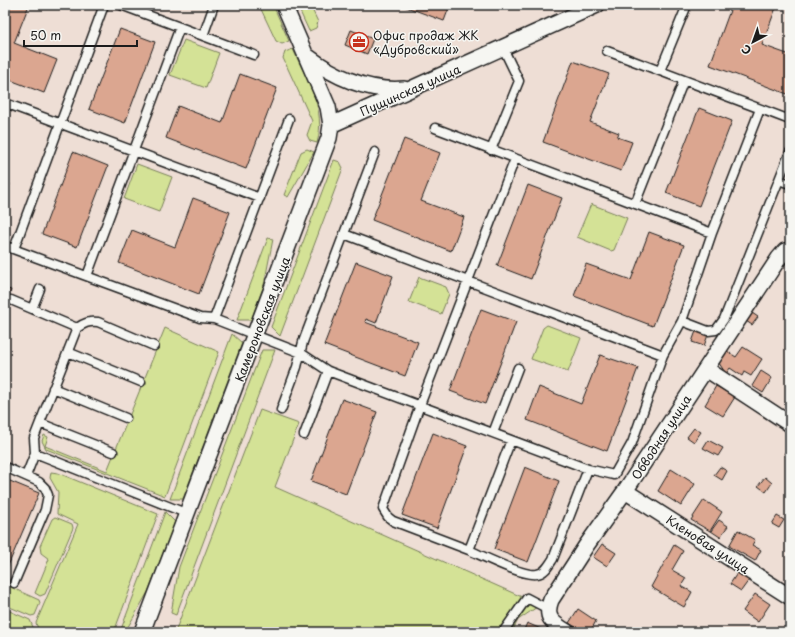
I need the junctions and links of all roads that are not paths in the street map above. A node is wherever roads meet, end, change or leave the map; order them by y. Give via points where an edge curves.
1 (104, 5) edge
2 (121, 5) edge
3 (214, 5) edge
4 (284, 5) edge
5 (597, 5) edge
6 (687, 5) edge
7 (180, 27) junction
8 (203, 36) junction
9 (502, 48) junction
10 (607, 51) dead end
11 (254, 55) dead end
12 (307, 56) junction
13 (660, 71) junction
14 (684, 80) junction
15 (412, 89) junction
16 (5, 103) edge
17 (760, 109) junction
18 (289, 119) dead end
19 (790, 120) edge
20 (60, 124) junction
21 (331, 125) junction
22 (435, 128) dead end
23 (492, 150) junction
24 (134, 151) junction
25 (375, 152) dead end
26 (790, 152) edge
27 (515, 158) junction
28 (779, 180) junction
29 (790, 184) edge
30 (260, 198) junction
31 (635, 204) junction
32 (712, 233) junction
33 (344, 234) junction
34 (5, 246) edge
35 (14, 249) junction
36 (787, 251) edge
37 (87, 276) junction
38 (468, 280) junction
39 (40, 289) dead end
40 (11, 300) dead end
41 (32, 309) junction
42 (214, 319) junction
43 (682, 321) junction
44 (77, 328) junction
45 (256, 335) junction
46 (154, 346) dead end
47 (68, 352) junction
48 (302, 353) junction
49 (663, 355) junction
50 (518, 368) dead end
51 (706, 369) junction
52 (328, 370) junction
53 (141, 382) dead end
54 (53, 388) junction
55 (420, 406) junction
56 (281, 410) dead end
57 (126, 418) dead end
58 (40, 422) junction
59 (790, 424) edge
60 (493, 433) junction
61 (304, 435) dead end
62 (511, 440) junction
63 (113, 452) dead end
64 (35, 454) junction
65 (5, 467) edge
66 (588, 469) junction
67 (26, 476) junction
68 (625, 491) junction
69 (188, 514) junction
70 (469, 550) junction
71 (14, 583) dead end
72 (790, 597) edge
73 (548, 609) junction
74 (561, 628) edge
75 (142, 632) edge
76 (503, 632) edge

1 - 20 lane
2 - 7 lane
3 - 8 lane
4 - 12 street, Камероновская улица
5 - 9 street, Пущинская улица
6 - 13 lane
7 - 8 lane
7 - 24 lane
8 - 11 lane
9 - 15 street, Пущинская улица
9 - 23 lane via 519,81
10 - 13 lane
12 - 15 street via 336,74 369,88 387,91
12 - 21 street, Камероновская улица via 328,107
13 - 14 lane
14 - 17 lane
14 - 31 lane
15 - 21 street, Пущинская улица
16 - 20 lane
17 - 19 lane
17 - 32 lane
18 - 30 lane
20 - 24 lane
20 - 35 lane
21 - 45 street, Камероновская улица via 326,151
22 - 23 lane
23 - 27 lane
24 - 30 lane
24 - 37 lane
25 - 33 lane
26 - 28 lane
27 - 31 lane
27 - 38 lane
28 - 29 lane
28 - 43 lane via 724,319 716,330 708,331
30 - 42 lane
31 - 32 lane
32 - 43 lane
33 - 38 lane
33 - 48 lane via 303,342
34 - 35 lane
35 - 37 lane
36 - 51 street, Обводная улица via 779,258
37 - 42 lane via 200,318
38 - 49 lane
38 - 55 lane
39 - 41 lane
40 - 41 lane
41 - 44 lane
42 - 45 lane
43 - 49 lane
44 - 46 lane via 83,323 98,322
44 - 47 lane
45 - 48 lane
45 - 69 street, Камероновская улица
47 - 53 lane
47 - 54 lane
48 - 52 lane
48 - 56 lane
49 - 66 lane via 632,443 614,475
50 - 60 lane
51 - 59 street
51 - 68 street, Обводная улица
52 - 55 lane
52 - 61 lane
54 - 57 lane
54 - 58 lane
55 - 60 lane
55 - 70 lane via 383,509 393,521
58 - 63 lane
58 - 64 lane via 34,438
60 - 62 lane
62 - 66 lane
62 - 70 lane
64 - 67 lane
64 - 69 lane
65 - 67 lane
66 - 70 lane via 553,559 545,571 526,574
67 - 71 lane via 45,488 48,503
68 - 72 street, Кленовая улица
68 - 73 street, Обводная улица via 577,559
69 - 75 street, Камероновская улица
73 - 74 street via 550,617
73 - 76 lane via 527,598

